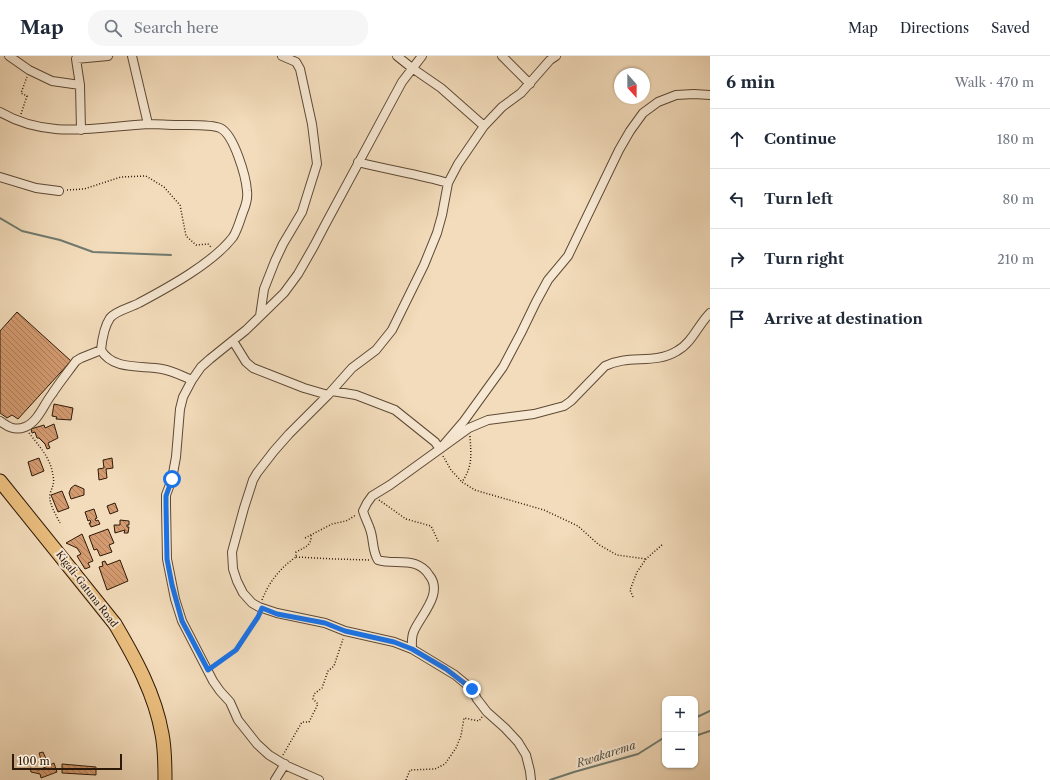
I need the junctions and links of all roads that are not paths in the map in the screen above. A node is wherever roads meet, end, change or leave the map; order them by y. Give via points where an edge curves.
1 (9, 56) edge
2 (108, 56) edge
3 (132, 56) edge
4 (282, 56) edge
5 (397, 56) edge
6 (422, 56) edge
7 (502, 56) edge
8 (556, 56) edge
9 (412, 68) junction
10 (530, 84) junction
11 (80, 85) junction
12 (710, 95) edge
13 (0, 112) edge
14 (148, 124) junction
15 (484, 126) junction
16 (80, 130) junction
17 (358, 162) junction
18 (0, 177) edge
19 (448, 183) junction
20 (59, 191) road end
21 (710, 313) edge
22 (260, 316) junction
23 (233, 341) junction
24 (101, 350) junction
25 (192, 380) junction
26 (330, 393) junction
27 (0, 421) edge
28 (440, 449) junction
29 (0, 481) edge
30 (412, 649) junction
31 (282, 763) junction
32 (164, 780) edge
33 (275, 780) edge
34 (319, 780) edge
35 (530, 780) edge

1 - 11 street via 29,70 52,81
2 - 11 street via 76,59
3 - 14 street
4 - 22 street via 296,62 300,70 312,124 317,164 302,212 283,244 264,289
5 - 9 street
6 - 9 street
7 - 10 street
8 - 10 street
9 - 15 street via 441,88
9 - 17 street
10 - 15 street
11 - 16 street
12 - 28 street via 676,95 658,102 643,113 619,150 568,256 548,280 503,367
13 - 16 street via 14,120 49,129
14 - 16 street
14 - 24 street via 193,125 220,128 225,131 243,168 247,198 237,229 225,245 199,267 111,316
15 - 19 street
17 - 19 street
17 - 22 street via 298,274 284,293
18 - 20 street via 36,188
19 - 26 street via 437,233 400,317 376,350 352,368
21 - 28 street via 684,346 671,355 612,362 564,406 534,414 488,420 469,428
22 - 23 street
23 - 25 street via 201,367
23 - 26 street via 246,362 253,368 304,388
24 - 25 street via 104,355 122,365 161,369
24 - 27 street via 76,362 37,417 25,428 15,429
25 - 31 street via 180,408 176,457 166,496 167,559 172,585 182,621 216,687 230,702 238,720 257,744
26 - 28 street via 356,395 395,410 435,442
26 - 30 street via 284,439 253,480 232,552 233,569 243,593 260,608 277,614 325,623
28 - 30 street via 372,496 363,511 378,560 415,564 423,568 433,580 435,587 432,595 411,638
29 - 32 highway, Kigali-Gatuna Road via 115,624 129,647 151,695 159,722 164,748
30 - 35 street via 446,669 472,689 481,705 512,736 526,755
31 - 33 street
31 - 34 street

